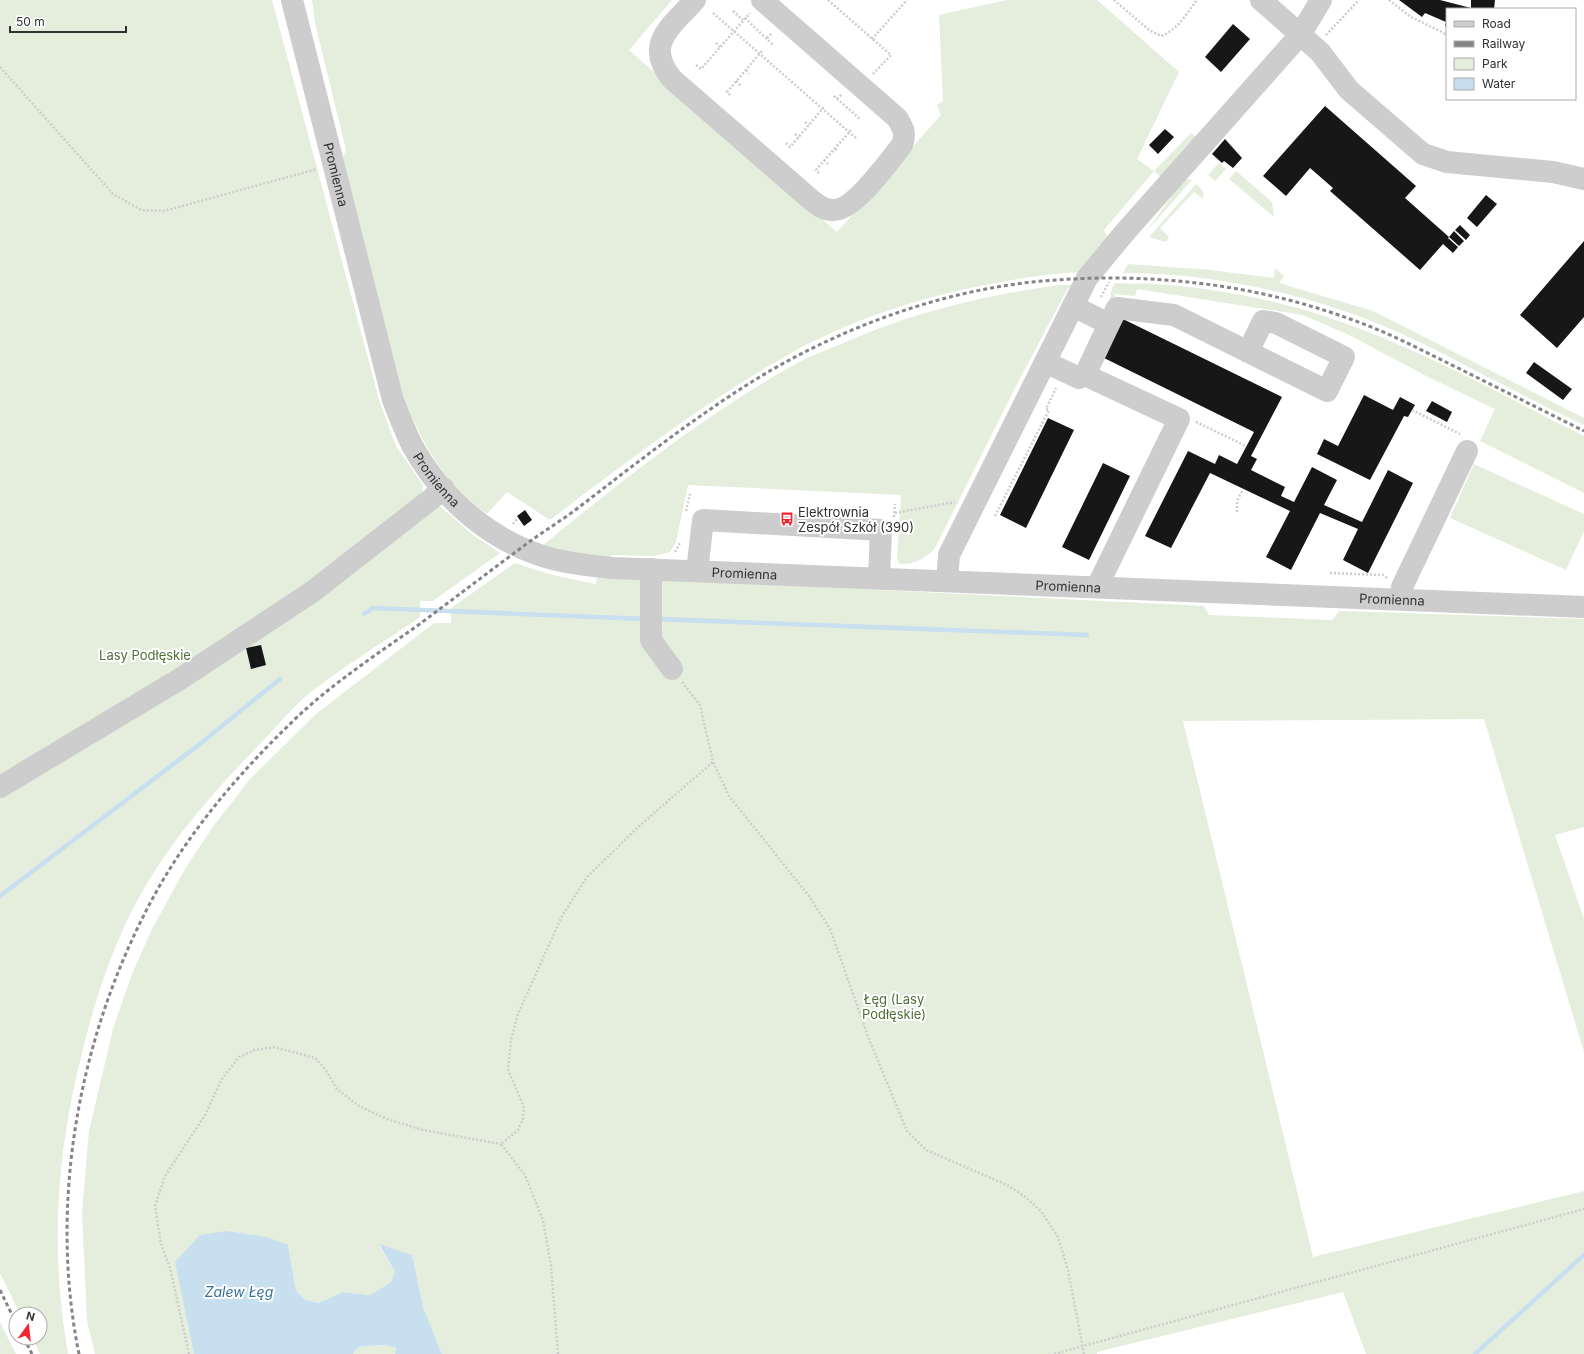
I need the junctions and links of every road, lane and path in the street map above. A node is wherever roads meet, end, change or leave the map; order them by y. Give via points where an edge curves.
1 (292, 0) edge
2 (695, 0) edge
3 (828, 0) edge
4 (907, 0) edge
5 (1114, 0) edge
6 (1197, 0) edge
7 (1261, 0) edge
8 (1321, 0) edge
9 (1389, 0) edge
10 (756, 6) edge
11 (733, 11) dead end
12 (713, 13) dead end
13 (744, 19) junction
14 (734, 31) junction
15 (1300, 35) junction
16 (1446, 35) edge
17 (872, 39) junction
18 (716, 44) dead end
19 (774, 46) dead end
20 (720, 47) junction
21 (761, 52) junction
22 (696, 65) dead end
23 (0, 67) edge
24 (746, 70) junction
25 (749, 74) dead end
26 (736, 81) junction
27 (854, 81) junction
28 (741, 86) dead end
29 (730, 95) dead end
30 (834, 96) dead end
31 (837, 99) junction
32 (825, 106) dead end
33 (823, 109) junction
34 (861, 120) dead end
35 (805, 122) dead end
36 (809, 125) junction
37 (850, 131) junction
38 (795, 134) dead end
39 (799, 137) junction
40 (857, 139) dead end
41 (786, 143) dead end
42 (835, 148) junction
43 (838, 151) dead end
44 (824, 160) junction
45 (828, 164) dead end
46 (333, 165) junction
47 (819, 173) dead end
48 (1584, 179) edge
49 (1073, 306) junction
50 (1109, 324) junction
51 (1248, 352) dead end
52 (1045, 362) junction
53 (1085, 375) junction
54 (1412, 410) dead end
55 (1179, 419) junction
56 (1466, 444) joint
57 (1246, 446) dead end
58 (444, 489) junction
59 (1243, 489) dead end
60 (690, 494) dead end
61 (963, 501) dead end
62 (1237, 512) dead end
63 (895, 513) dead end
64 (686, 514) dead end
65 (681, 542) dead end
66 (672, 554) dead end
67 (651, 569) junction
68 (697, 571) junction
69 (879, 578) junction
70 (947, 581) junction
71 (1097, 588) junction
72 (1400, 599) junction
73 (1584, 607) edge
74 (672, 669) joint
75 (713, 762) junction
76 (0, 787) edge
77 (501, 1144) junction
78 (1584, 1209) edge
79 (1082, 1346) junction
80 (189, 1354) edge
81 (558, 1354) edge
82 (1054, 1354) edge
83 (1084, 1354) edge

1 - 46 street, Promienna
2 - 27 street via 661,40 658,52 662,67 672,79 822,208 843,208 854,201 902,145 905,135 897,118
3 - 17 path
4 - 17 path
5 - 6 path via 1149,30 1161,36 1175,28
7 - 15 street
8 - 15 street
9 - 16 path via 1411,17
10 - 13 path
10 - 27 street
11 - 13 path
12 - 14 path
13 - 14 path
13 - 19 path
14 - 20 path
14 - 21 path
15 - 48 street via 1320,52 1349,90 1423,154 1447,162 1553,172
15 - 49 street via 1126,231 1088,278
17 - 27 path via 891,54 870,79 862,72
18 - 20 path
20 - 22 path via 701,69
21 - 24 path
21 - 33 path
23 - 46 path via 112,194 141,210 164,211
24 - 25 path
24 - 26 path
26 - 28 path
26 - 29 path via 727,92
27 - 31 path
30 - 31 path
31 - 34 path
32 - 33 path
33 - 36 path
33 - 37 path
35 - 36 path
36 - 39 path
37 - 40 path
37 - 42 path
38 - 39 path
39 - 41 path via 790,147
42 - 43 path
42 - 44 path
44 - 45 path
44 - 47 path via 816,170
46 - 58 street, Promienna via 393,400 412,445 433,478
49 - 50 street
49 - 52 street
50 - 51 street via 1117,308 1174,315
50 - 53 street
52 - 53 street via 1079,378
52 - 70 street via 949,555
53 - 55 street
54 - 56 path
55 - 57 path via 1182,414
55 - 71 street
56 - 72 street via 1402,587
58 - 67 street, Promienna via 460,507 481,524 504,539 537,554 592,566
58 - 76 street via 312,592 180,679
59 - 62 path via 1237,501
60 - 64 path
61 - 63 path
65 - 66 path
67 - 68 street, Promienna
67 - 74 street via 650,640
68 - 69 street, Promienna
68 - 69 street via 703,520 881,530
69 - 70 street, Promienna
70 - 71 street, Promienna
71 - 72 street, Promienna
72 - 73 street, Promienna
74 - 75 path via 700,705
75 - 77 path via 638,827 587,877 562,916 514,1027 508,1070 524,1106 523,1119 518,1130
75 - 79 path via 729,796 809,896 830,929 869,1039 907,1131 926,1150 1007,1185 1024,1196 1041,1211 1058,1236 1068,1270
77 - 80 path via 423,1130 387,1119 359,1106 337,1089 315,1058 274,1047 255,1050 239,1057 222,1079 205,1115 165,1176 155,1206
77 - 81 path via 525,1175 543,1220 551,1266
78 - 79 path
79 - 82 path
79 - 83 path

